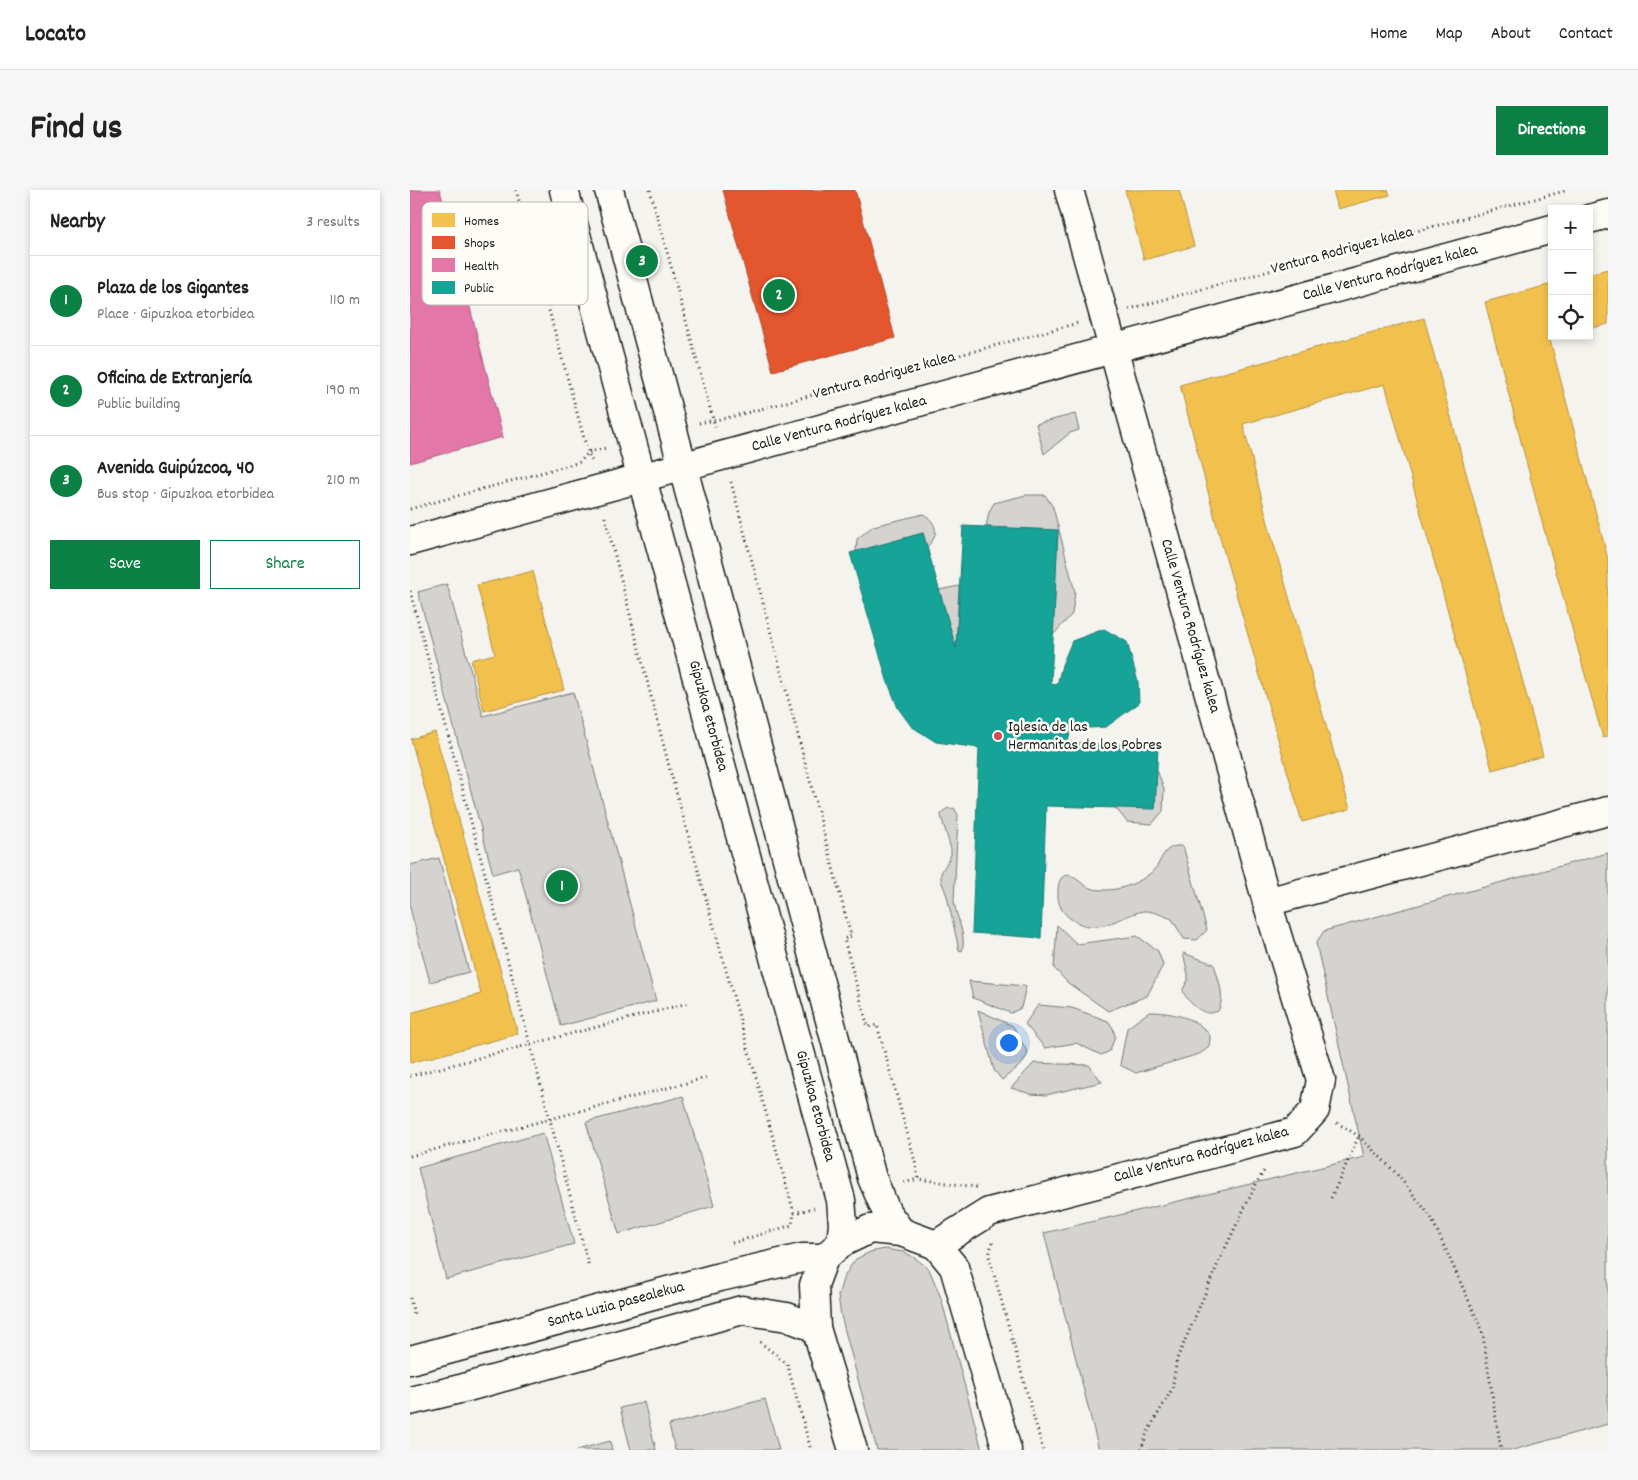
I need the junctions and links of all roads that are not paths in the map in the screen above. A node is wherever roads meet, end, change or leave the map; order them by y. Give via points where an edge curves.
1 (609, 190) edge
2 (1069, 190) edge
3 (1608, 214) edge
4 (1593, 218) edge
5 (1548, 230) edge
6 (588, 279) edge
7 (1113, 350) junction
8 (681, 466) junction
9 (642, 479) junction
10 (410, 541) edge
11 (1608, 811) edge
12 (1267, 902) junction
13 (902, 1232) junction
14 (936, 1245) junction
15 (832, 1251) junction
16 (816, 1328) junction
17 (410, 1360) edge
18 (410, 1401) edge
19 (853, 1450) edge
20 (1007, 1450) edge

1 - 8 street
2 - 7 street, Calle Ventura Rodríguez kalea
3 - 4 street
5 - 7 street, Calle Ventura Rodríguez kalea
6 - 9 street, Gipuzkoa etorbidea
7 - 8 street, Calle Ventura Rodríguez kalea
7 - 12 street, Calle Ventura Rodríguez kalea
8 - 9 street, Calle Ventura Rodríguez kalea
8 - 13 street via 872,1178 887,1213
9 - 10 street
9 - 15 street, Gipuzkoa etorbidea via 841,1200 843,1224
11 - 12 street
12 - 14 street, Calle Ventura Rodríguez kalea via 1320,1080 1315,1110 1295,1132 989,1212
13 - 14 street
13 - 15 street via 870,1229
14 - 20 street via 954,1267
15 - 16 street, Gipuzkoa etorbidea via 814,1286
15 - 17 street, Santa Luzia pasealekua via 720,1277
16 - 18 street via 787,1316 742,1310
16 - 19 street, Gipuzkoa etorbidea

